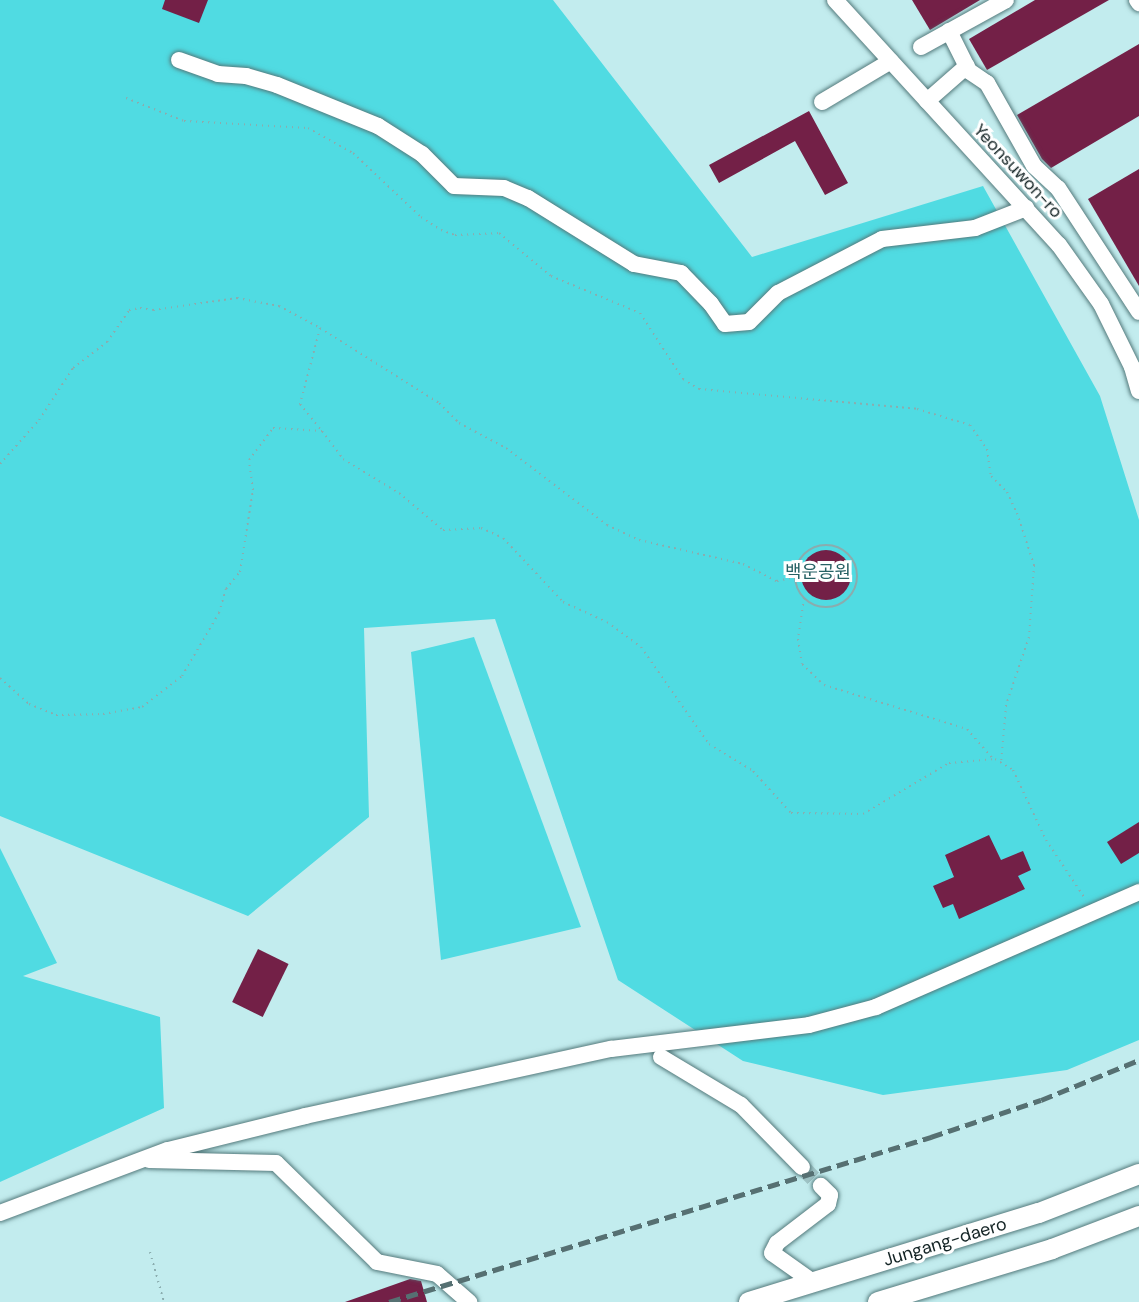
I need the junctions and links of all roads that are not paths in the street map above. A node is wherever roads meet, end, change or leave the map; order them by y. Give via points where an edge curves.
1 (835, 0) edge
2 (1006, 0) edge
3 (949, 32) junction
4 (921, 46) dead end
5 (179, 60) dead end
6 (891, 61) junction
7 (967, 66) junction
8 (927, 101) junction
9 (822, 102) dead end
10 (1026, 208) junction
11 (1139, 312) edge
12 (1139, 391) edge
13 (1139, 892) edge
14 (661, 1057) dead end
15 (140, 1160) junction
16 (802, 1167) tunnel mouth
17 (1139, 1174) edge
18 (821, 1186) tunnel mouth
19 (0, 1214) edge
20 (1139, 1216) edge
21 (813, 1282) junction
22 (469, 1302) edge
23 (749, 1302) edge
24 (878, 1302) edge

1 - 6 street, Yeonsuwon-ro
2 - 3 street
3 - 4 street
3 - 7 street
5 - 10 street via 218,74 246,76 277,85 378,126 422,154 454,186 504,188 528,198 634,264 681,273 725,324 749,322 778,294 882,238 975,228
6 - 8 street, Yeonsuwon-ro
6 - 9 street
7 - 8 street
7 - 11 street via 987,83 1034,166 1058,188
8 - 10 street, Yeonsuwon-ro
10 - 12 street, Yeonsuwon-ro via 1059,245 1101,304
13 - 15 street via 876,1007 809,1025 611,1049 305,1116
14 - 16 street via 741,1105
15 - 19 street
15 - 22 street via 276,1163 377,1262 437,1274
17 - 21 main road, Jungang-daero via 1039,1213
18 - 21 street via 830,1195 828,1204 777,1243 772,1253
20 - 24 main road via 1052,1249
21 - 23 main road, Jungang-daero

